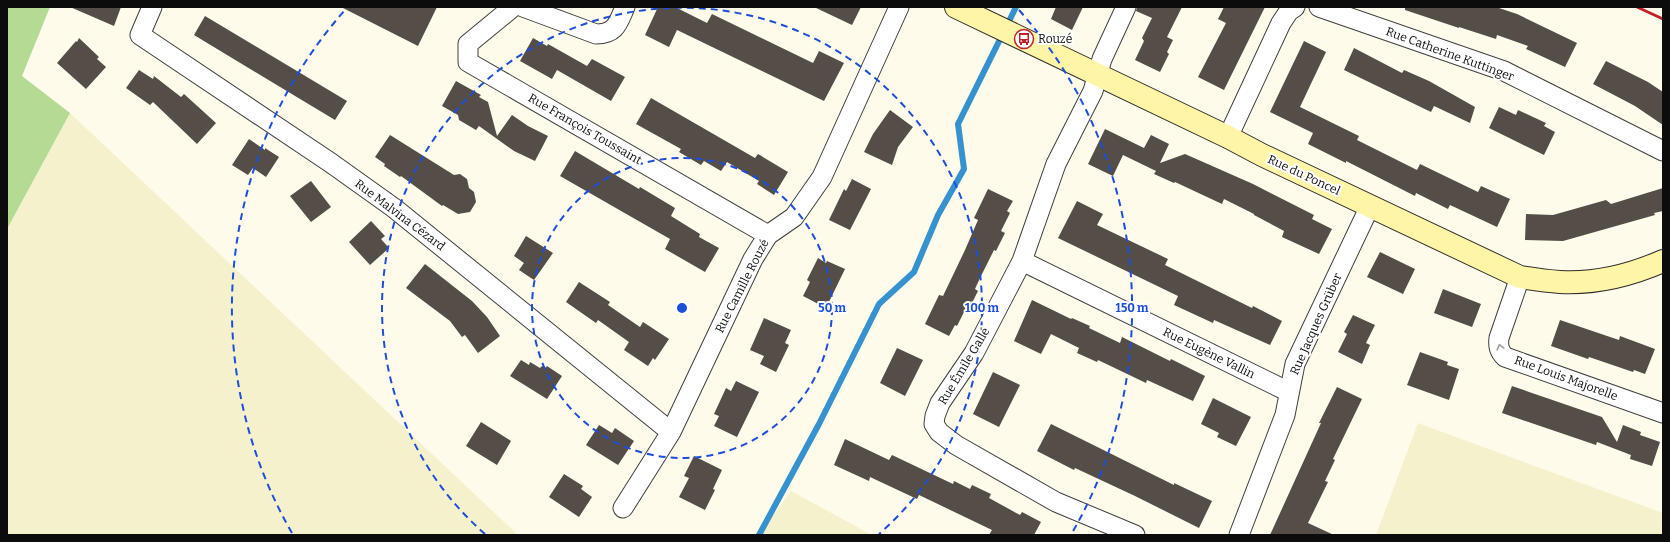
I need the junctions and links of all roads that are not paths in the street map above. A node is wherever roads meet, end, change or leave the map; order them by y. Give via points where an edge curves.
1 (152, 7) edge
2 (513, 7) edge
3 (523, 7) edge
4 (625, 7) edge
5 (899, 7) edge
6 (956, 7) edge
7 (1126, 7) edge
8 (1295, 7) edge
9 (1319, 7) edge
10 (1097, 74) junction
11 (1228, 137) junction
12 (1663, 152) edge
13 (1370, 206) junction
14 (768, 235) junction
15 (1022, 261) junction
16 (1663, 261) edge
17 (1520, 277) junction
18 (1289, 392) junction
19 (1663, 413) edge
20 (670, 432) junction
21 (623, 508) dead end
22 (1135, 535) edge
23 (1239, 535) edge

1 - 20 street, Rue Malvina Cézard via 140,35 332,163 394,208
2 - 14 street, Rue François Toussaint via 468,44 468,62
3 - 4 street via 596,34 605,34 615,29
5 - 14 street, Rue Camille Rouzé via 822,177 794,217
6 - 10 street, Rue du Poncel
7 - 10 street, Rue Émile Gallé
8 - 11 street via 1281,23
9 - 12 street, Rue Catherine Kuttinger via 1504,71
10 - 11 street, Rue du Poncel
10 - 15 street, Rue Émile Gallé via 1093,91 1056,164
11 - 13 street, Rue du Poncel
13 - 17 street, Rue du Poncel
13 - 18 street, Rue Jacques Grüber via 1295,364
14 - 20 street, Rue Camille Rouzé via 753,259
15 - 18 street, Rue Eugène Vallin
15 - 22 street, Rue Émile Gallé via 974,353 940,403 934,424 939,432 956,445 1056,502
16 - 17 street, Rue du Poncel via 1625,275 1587,282 1560,282
19 -> 17 street, Rue Louis Majorelle via 1505,356 1498,345 1499,338
18 - 23 street, Rue Jacques Grüber via 1284,416
20 - 21 street, Rue Camille Rouzé

